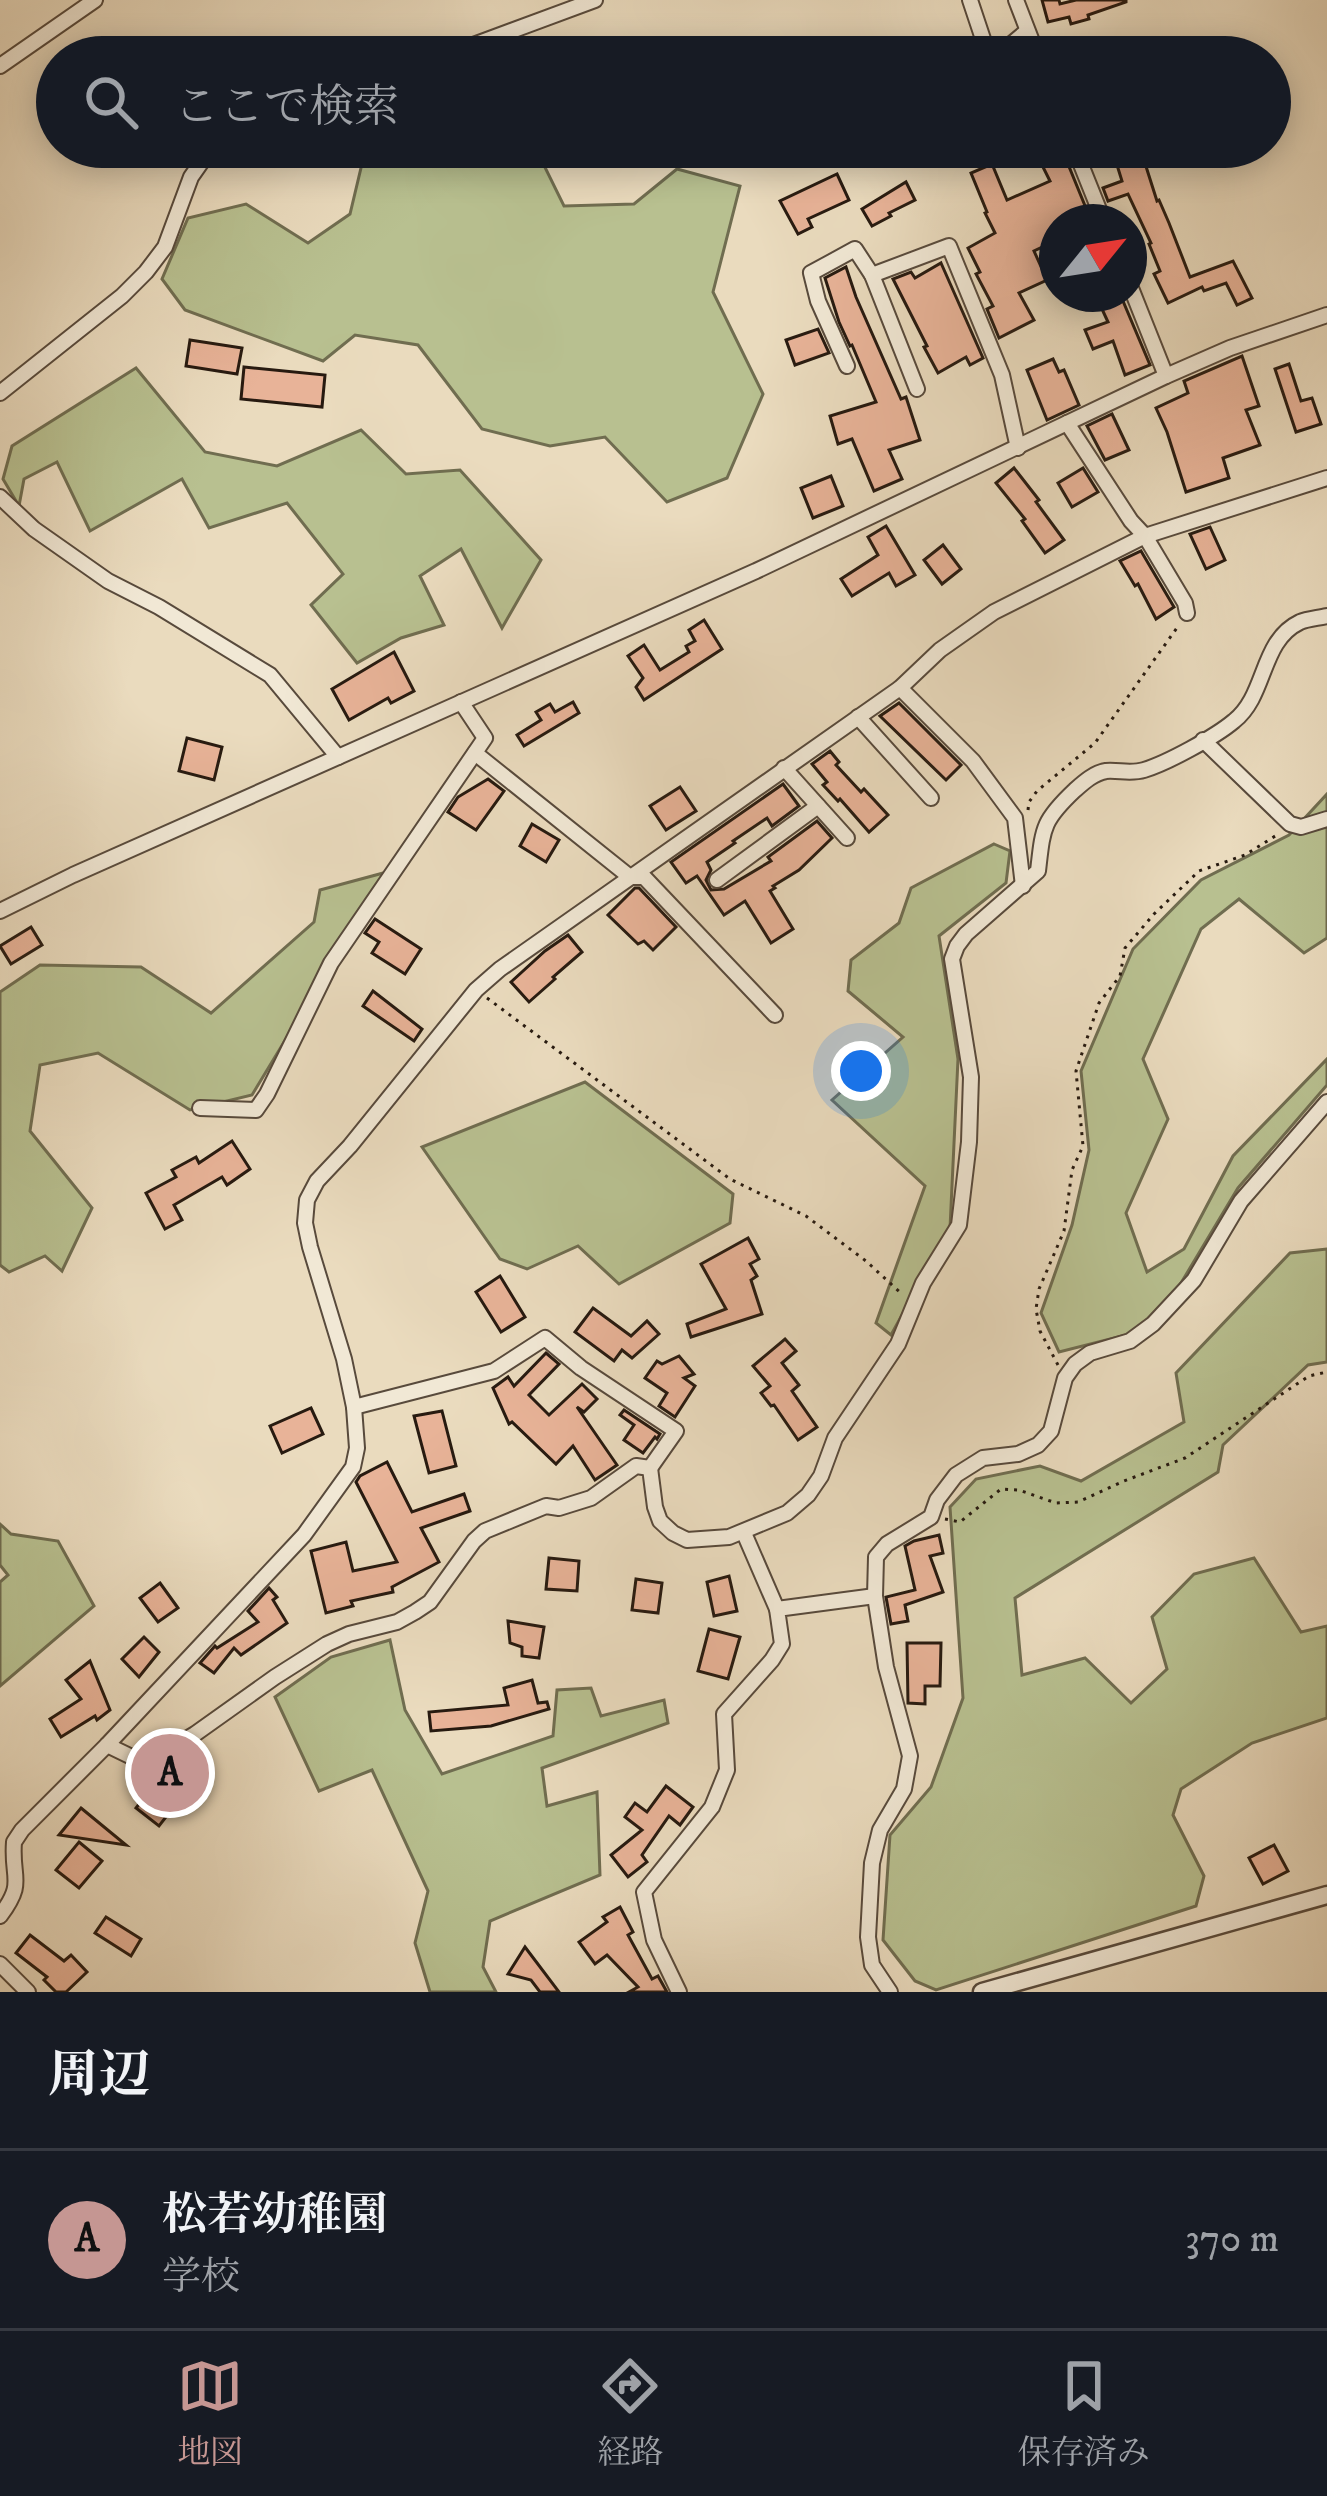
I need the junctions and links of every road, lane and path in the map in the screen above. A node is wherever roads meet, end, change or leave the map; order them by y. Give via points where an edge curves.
1 (95, 0) edge
2 (595, 0) edge
3 (970, 0) edge
4 (1016, 0) edge
5 (1027, 31) junction
6 (43, 36) edge
7 (498, 36) edge
8 (985, 36) edge
9 (1020, 36) edge
10 (1029, 36) edge
11 (36, 41) edge
12 (0, 66) edge
13 (197, 168) edge
14 (1082, 168) edge
15 (1097, 204) edge
16 (872, 275) junction
17 (1140, 312) edge
18 (1327, 316) edge
19 (847, 366) dead end
20 (1166, 376) junction
21 (916, 389) dead end
22 (0, 393) edge
23 (1067, 423) junction
24 (1018, 448) junction
25 (1327, 478) edge
26 (0, 497) edge
27 (1145, 536) junction
28 (1187, 613) joint
29 (1327, 616) edge
30 (900, 688) junction
31 (461, 702) junction
32 (858, 717) junction
33 (1203, 740) junction
34 (475, 753) junction
35 (338, 757) junction
36 (784, 768) junction
37 (931, 798) dead end
38 (818, 806) junction
39 (1028, 819) dead end
40 (1327, 819) edge
41 (1290, 824) junction
42 (847, 838) dead end
43 (630, 877) junction
44 (716, 880) dead end
45 (1023, 886) junction
46 (0, 911) edge
47 (476, 990) junction
48 (775, 1015) dead end
49 (1327, 1102) edge
50 (200, 1108) dead end
51 (913, 1304) junction
52 (1327, 1372) edge
53 (1065, 1378) junction
54 (354, 1407) junction
55 (650, 1468) junction
56 (932, 1516) junction
57 (743, 1533) junction
58 (874, 1595) junction
59 (777, 1609) junction
60 (107, 1744) junction
61 (1327, 1895) edge
62 (0, 1916) edge
63 (0, 1964) edge
64 (28, 1992) edge
65 (679, 1992) edge
66 (890, 1992) edge
67 (982, 1992) edge

1 - 6 street
2 - 7 street
3 - 8 street
4 - 5 street
5 - 9 street
5 - 10 street
11 - 12 street
13 - 22 street via 146,272
14 - 15 street
16 - 19 street via 856,249 811,273
16 - 21 street
16 - 24 street via 949,246 1002,375
17 - 20 street
18 - 20 street
20 - 23 street
23 - 24 street
23 - 27 street
24 - 31 street
25 - 27 street
26 - 35 street via 108,581 270,675
27 - 28 street
27 - 30 street via 994,613
28 - 39 path via 1095,743 1037,791
29 - 33 street via 1299,622 1280,638 1255,698
30 - 32 street
30 - 45 street via 974,761 1015,818
31 - 34 street via 485,738
31 - 35 street
32 - 36 street
32 - 37 street
33 - 41 street
33 - 45 street via 1162,764 1085,781 1051,813 1038,872
34 - 43 street
34 - 50 street via 331,963 256,1110
35 - 46 street
36 - 38 street
36 - 43 street
38 - 42 street
38 - 44 street
40 - 41 street
41 - 53 path via 1245,856 1199,872 1154,914 1125,948 1120,976 1099,1003 1076,1071 1083,1146 1036,1309
43 - 47 street
43 - 48 street via 644,877
45 - 51 street via 966,934 952,959 971,1077 969,1142 959,1225
47 - 51 path via 730,1179 806,1216
47 - 54 street via 307,1200 304,1223
49 - 53 street via 1241,1201 1194,1280 1154,1324 1090,1353
51 - 57 street via 898,1344 808,1495
52 - 56 path via 1185,1458 1078,1502 1000,1489 960,1522
53 - 56 street via 1052,1431 1038,1445 983,1458 956,1475
54 - 55 street via 494,1371 545,1338 676,1431
54 - 60 street via 353,1467 327,1505
55 - 57 street via 660,1521 673,1533 687,1540
55 - 60 street via 636,1466 591,1498 485,1531 415,1612 327,1644 150,1761
56 - 58 street via 876,1557
57 - 59 street
58 - 59 street
58 - 66 street via 910,1756 872,1863 868,1937 872,1965
59 - 65 street via 782,1644 724,1714 727,1770 712,1807 644,1892 654,1940
60 - 62 street via 14,1842 17,1883
61 - 67 street
63 - 64 street

